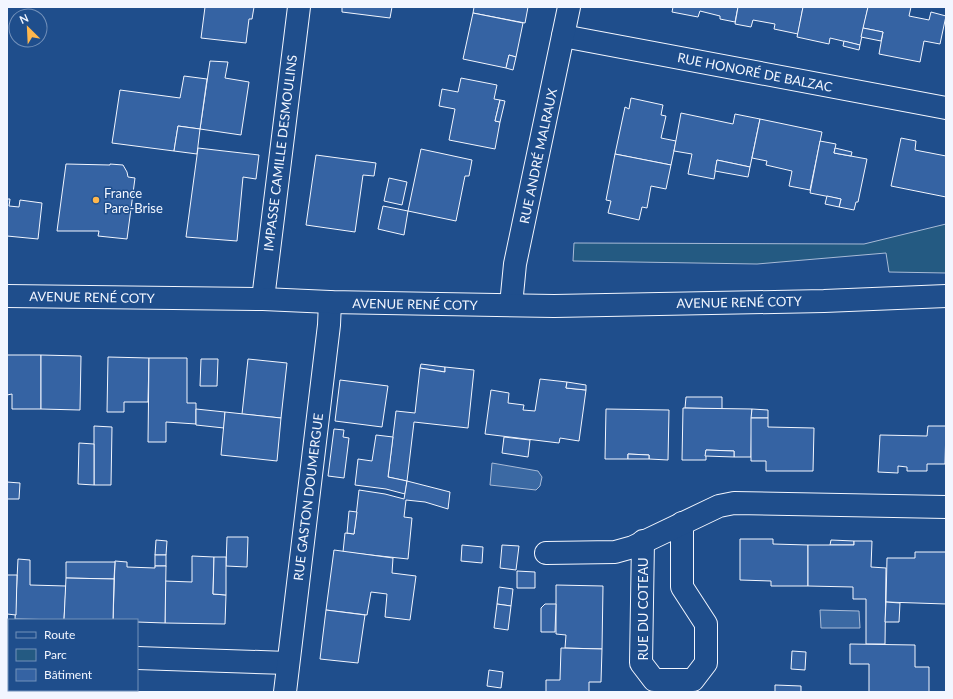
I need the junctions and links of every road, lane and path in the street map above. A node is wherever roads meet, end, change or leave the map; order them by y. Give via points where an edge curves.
1 (299, 7) edge
2 (569, 7) edge
3 (563, 36) junction
4 (946, 108) edge
5 (7, 296) edge
6 (946, 296) edge
7 (263, 299) junction
8 (330, 302) junction
9 (511, 305) junction
10 (946, 507) edge
11 (682, 523) junction
12 (643, 541) junction
13 (546, 553) dead end
14 (138, 658) edge
15 (288, 662) junction
16 (285, 692) edge

1 - 7 street, IMPASSE CAMILLE DESMOULINS
2 - 3 street, RUE ANDRÉ MALRAUX
3 - 4 street, RUE HONORÉ DE BALZAC
3 - 9 street, RUE ANDRÉ MALRAUX via 515,264
5 - 7 street, AVENUE RENÉ COTY
6 - 9 street, AVENUE RENÉ COTY via 824,301
7 - 8 street, AVENUE RENÉ COTY
8 - 9 street, AVENUE RENÉ COTY
8 - 15 street, RUE GASTON DOUMERGUE
10 - 11 street, RUE DU COTEAU via 734,503 719,506
11 - 12 street, RUE DU COTEAU
11 - 12 street, RUE DU COTEAU via 682,587 706,624 706,663 693,680 654,680 640,663
12 - 13 street, RUE DU COTEAU via 615,552
14 - 15 street
15 - 16 street, RUE GASTON DOUMERGUE

